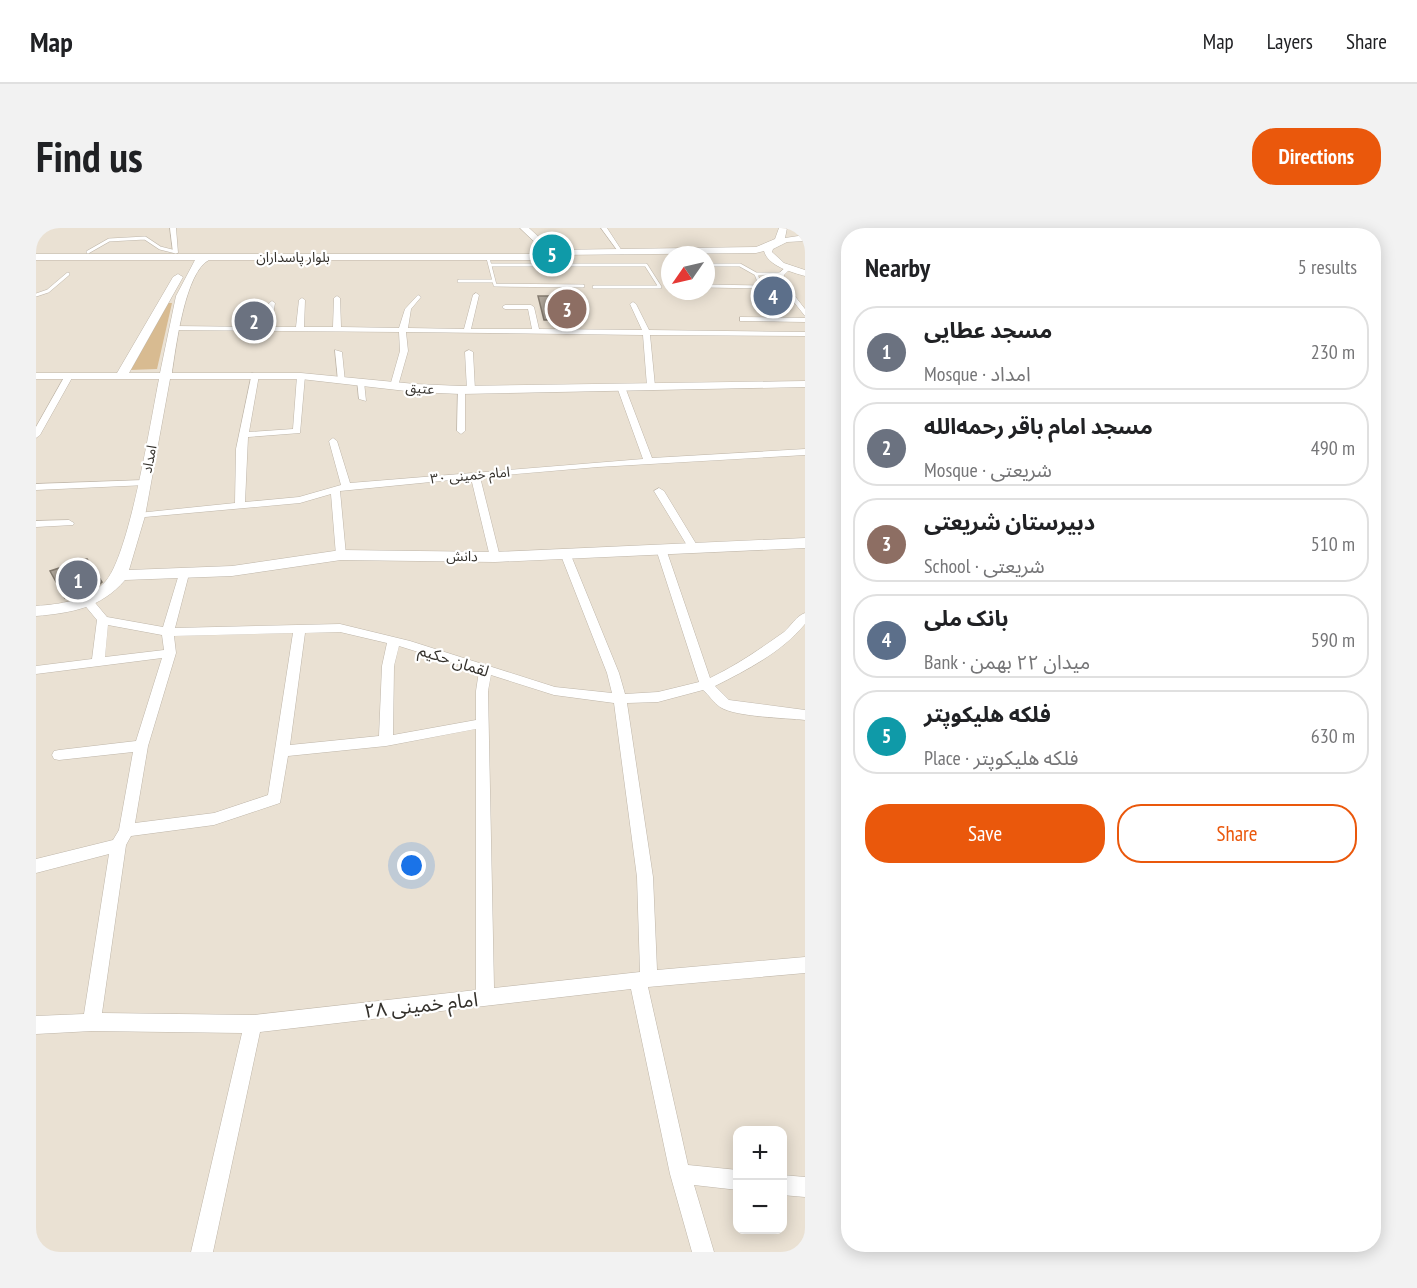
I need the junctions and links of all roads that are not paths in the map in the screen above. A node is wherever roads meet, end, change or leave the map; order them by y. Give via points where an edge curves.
1 (173, 228) edge
2 (524, 228) edge
3 (604, 228) edge
4 (783, 228) edge
5 (792, 228) edge
6 (805, 231) edge
7 (805, 238) edge
8 (775, 243) junction
9 (36, 252) edge
10 (88, 252) junction
11 (622, 253) junction
12 (176, 254) junction
13 (551, 254) junction
14 (36, 257) edge
15 (207, 257) junction
16 (661, 257) edge
17 (715, 261) edge
18 (489, 262) junction
19 (715, 262) edge
20 (793, 271) edge
21 (68, 274) dead end
22 (756, 274) junction
23 (459, 281) dead end
24 (494, 281) junction
25 (583, 286) dead end
26 (715, 286) edge
27 (594, 287) dead end
28 (36, 295) edge
29 (476, 295) dead end
30 (418, 297) dead end
31 (337, 298) dead end
32 (173, 300) junction
33 (303, 300) dead end
34 (272, 303) dead end
35 (633, 304) dead end
36 (505, 307) dead end
37 (805, 314) edge
38 (743, 319) dead end
39 (805, 320) edge
40 (174, 328) junction
41 (267, 328) junction
42 (300, 328) junction
43 (338, 328) junction
44 (403, 329) junction
45 (467, 330) junction
46 (536, 330) junction
47 (646, 331) junction
48 (805, 334) edge
49 (338, 352) dead end
50 (469, 352) dead end
51 (255, 375) junction
52 (36, 376) edge
53 (69, 376) junction
54 (121, 376) junction
55 (165, 376) junction
56 (301, 376) junction
57 (342, 381) junction
58 (360, 382) junction
59 (805, 384) edge
60 (394, 386) junction
61 (651, 386) junction
62 (621, 387) junction
63 (466, 390) junction
64 (363, 399) dead end
65 (461, 430) dead end
66 (36, 435) edge
67 (244, 435) junction
68 (333, 441) dead end
69 (805, 452) edge
70 (649, 462) junction
71 (475, 475) junction
72 (144, 483) junction
73 (346, 486) junction
74 (36, 487) edge
75 (334, 489) junction
76 (659, 491) dead end
77 (240, 506) junction
78 (138, 516) junction
79 (69, 523) dead end
80 (36, 524) edge
81 (805, 543) edge
82 (693, 547) junction
83 (661, 549) junction
84 (565, 554) junction
85 (341, 555) junction
86 (495, 557) junction
87 (184, 574) junction
88 (120, 575) junction
89 (88, 602) junction
90 (36, 611) edge
91 (805, 617) edge
92 (103, 620) junction
93 (300, 628) junction
94 (168, 632) junction
95 (394, 641) junction
96 (170, 653) junction
97 (98, 662) junction
98 (36, 670) edge
99 (485, 670) junction
100 (706, 685) junction
101 (620, 699) junction
102 (805, 715) edge
103 (483, 723) junction
104 (386, 741) junction
105 (141, 746) junction
106 (283, 751) junction
107 (59, 755) dead end
108 (126, 830) junction
109 (118, 845) junction
110 (36, 866) edge
111 (805, 965) edge
112 (644, 979) junction
113 (485, 998) junction
114 (92, 1023) junction
115 (253, 1024) junction
116 (36, 1025) edge
117 (680, 1174) junction
118 (733, 1179) edge
119 (787, 1185) edge
120 (805, 1187) edge
121 (202, 1252) edge
122 (703, 1252) edge

1 - 12 street, امداد
2 - 13 street
3 - 11 street
4 - 8 street
5 - 6 street
7 - 8 street, بلوار پاسداران
8 - 11 street, بلوار پاسداران via 741,251
8 - 20 street via 768,253
9 - 10 street, بلوار پاسداران
10 - 12 street, بلوار پاسداران
10 - 12 lane via 109,240 145,238
11 - 13 street, بلوار پاسداران
12 - 13 street, بلوار پاسداران
12 - 14 street, بلوار پاسداران
12 - 15 street, بلوار پاسداران
12 - 32 street, امداد via 186,262
13 - 16 street, بلوار پاسداران
13 - 18 street, بلوار پاسداران
15 - 18 street, بلوار پاسداران
15 - 32 street, امداد via 199,261
17 - 20 street via 754,259
18 - 24 lane
18 - 27 lane via 646,265 660,287
19 - 22 lane via 740,265
20 - 22 lane
20 - 37 street via 780,281
21 - 28 lane via 48,291
22 - 26 lane via 761,286
23 - 24 lane
24 - 25 lane via 495,285
29 - 45 street
30 - 44 street via 408,309
31 - 43 street
32 - 40 street, امداد
32 - 54 street, امداد
33 - 42 street
34 - 41 street
35 - 47 street
36 - 46 street via 531,307
38 - 39 street
40 - 41 street
40 - 55 street, امداد
41 - 42 street
42 - 43 street
43 - 44 street
44 - 45 street
44 - 60 street via 404,351
45 - 46 street
46 - 47 street
47 - 48 street
47 - 61 street
49 - 57 street
50 - 63 street
51 - 55 street, عتیق
51 - 56 street, عتیق
51 - 67 street
52 - 53 street, عتیق
53 - 54 street, عتیق
53 - 66 street
54 - 55 street, عتیق
55 - 72 street, امداد
56 - 57 street, عتیق
56 - 67 street via 297,431
57 - 58 street, عتیق
58 - 60 street, عتیق
58 - 64 street
59 - 61 street, عتیق
60 - 63 street, عتیق
61 - 62 street, عتیق
62 - 63 street, عتیق
62 - 70 street
63 - 65 street
67 - 77 street
68 - 73 street
69 - 70 street, امام خمینی ۳۰
70 - 71 street, امام خمینی ۳۰
71 - 73 street, امام خمینی ۳۰
71 - 86 street
72 - 74 street
72 - 78 street, امداد
73 - 75 street, امام خمینی ۳۰
75 - 77 street, امام خمینی ۳۰ via 300,500
75 - 85 street
76 - 82 street
77 - 78 street, امام خمینی ۳۰
78 - 88 street, امداد
79 - 80 street
81 - 82 street, دانش
82 - 83 street, دانش
83 - 84 street, دانش
83 - 100 street
84 - 86 street, دانش
84 - 101 street
85 - 86 street, دانش
85 - 87 street, دانش
87 - 88 street, دانش
87 - 94 street
88 - 89 street
89 - 90 street
89 - 92 street
91 - 100 street, لقمان حکیم via 793,631 748,664
92 - 94 street, لقمان حکیم
92 - 97 street
93 - 94 street, لقمان حکیم
93 - 95 street, لقمان حکیم via 340,628
93 - 106 street
94 - 96 street
95 - 99 street, لقمان حکیم
95 - 104 street via 388,666
96 - 97 street
96 - 105 street
97 - 98 street
99 - 101 street, لقمان حکیم via 554,691
99 - 103 street
100 - 101 street, لقمان حکیم via 658,697
100 - 102 street via 725,704
101 - 112 street via 645,877
103 - 104 street
103 - 113 street
104 - 106 street
105 - 107 street
105 - 108 street
106 - 108 street via 274,799 214,819
108 - 109 street
109 - 110 street
109 - 114 street
111 - 112 street, امام خمینی ۲۸
112 - 113 street, امام خمینی ۲۸
112 - 117 street
113 - 115 street, امام خمینی ۲۸
114 - 115 street, امام خمینی ۲۸
114 - 116 street, امام خمینی ۲۸
115 - 121 street
117 - 118 street
117 - 122 street
119 - 120 street

